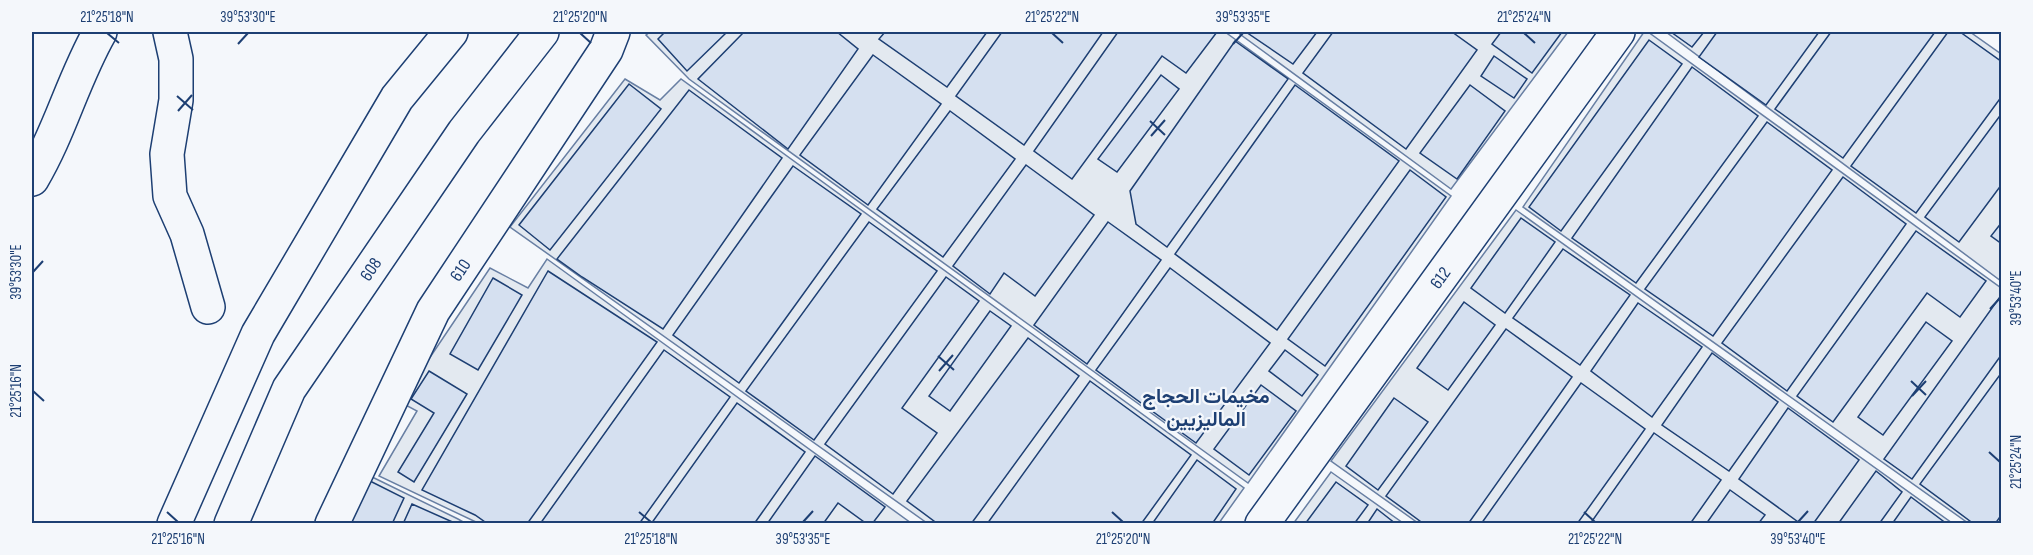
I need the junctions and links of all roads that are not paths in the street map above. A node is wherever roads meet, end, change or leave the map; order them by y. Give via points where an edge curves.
1 (100, 32) edge
2 (170, 32) edge
3 (452, 32) edge
4 (542, 32) edge
5 (613, 32) edge
6 (1618, 32) edge
7 (32, 179) edge
8 (208, 307) dead end
9 (174, 524) edge
10 (231, 524) edge
11 (332, 524) edge
12 (1262, 524) edge

1 - 7 street
2 - 8 street via 176,59 176,100 167,154 170,196 187,234
3 - 9 street via 397,98 258,333
4 - 10 street, 608 via 464,132 289,389
5 - 11 street, 610 via 606,50 433,311
6 - 12 street, 612

